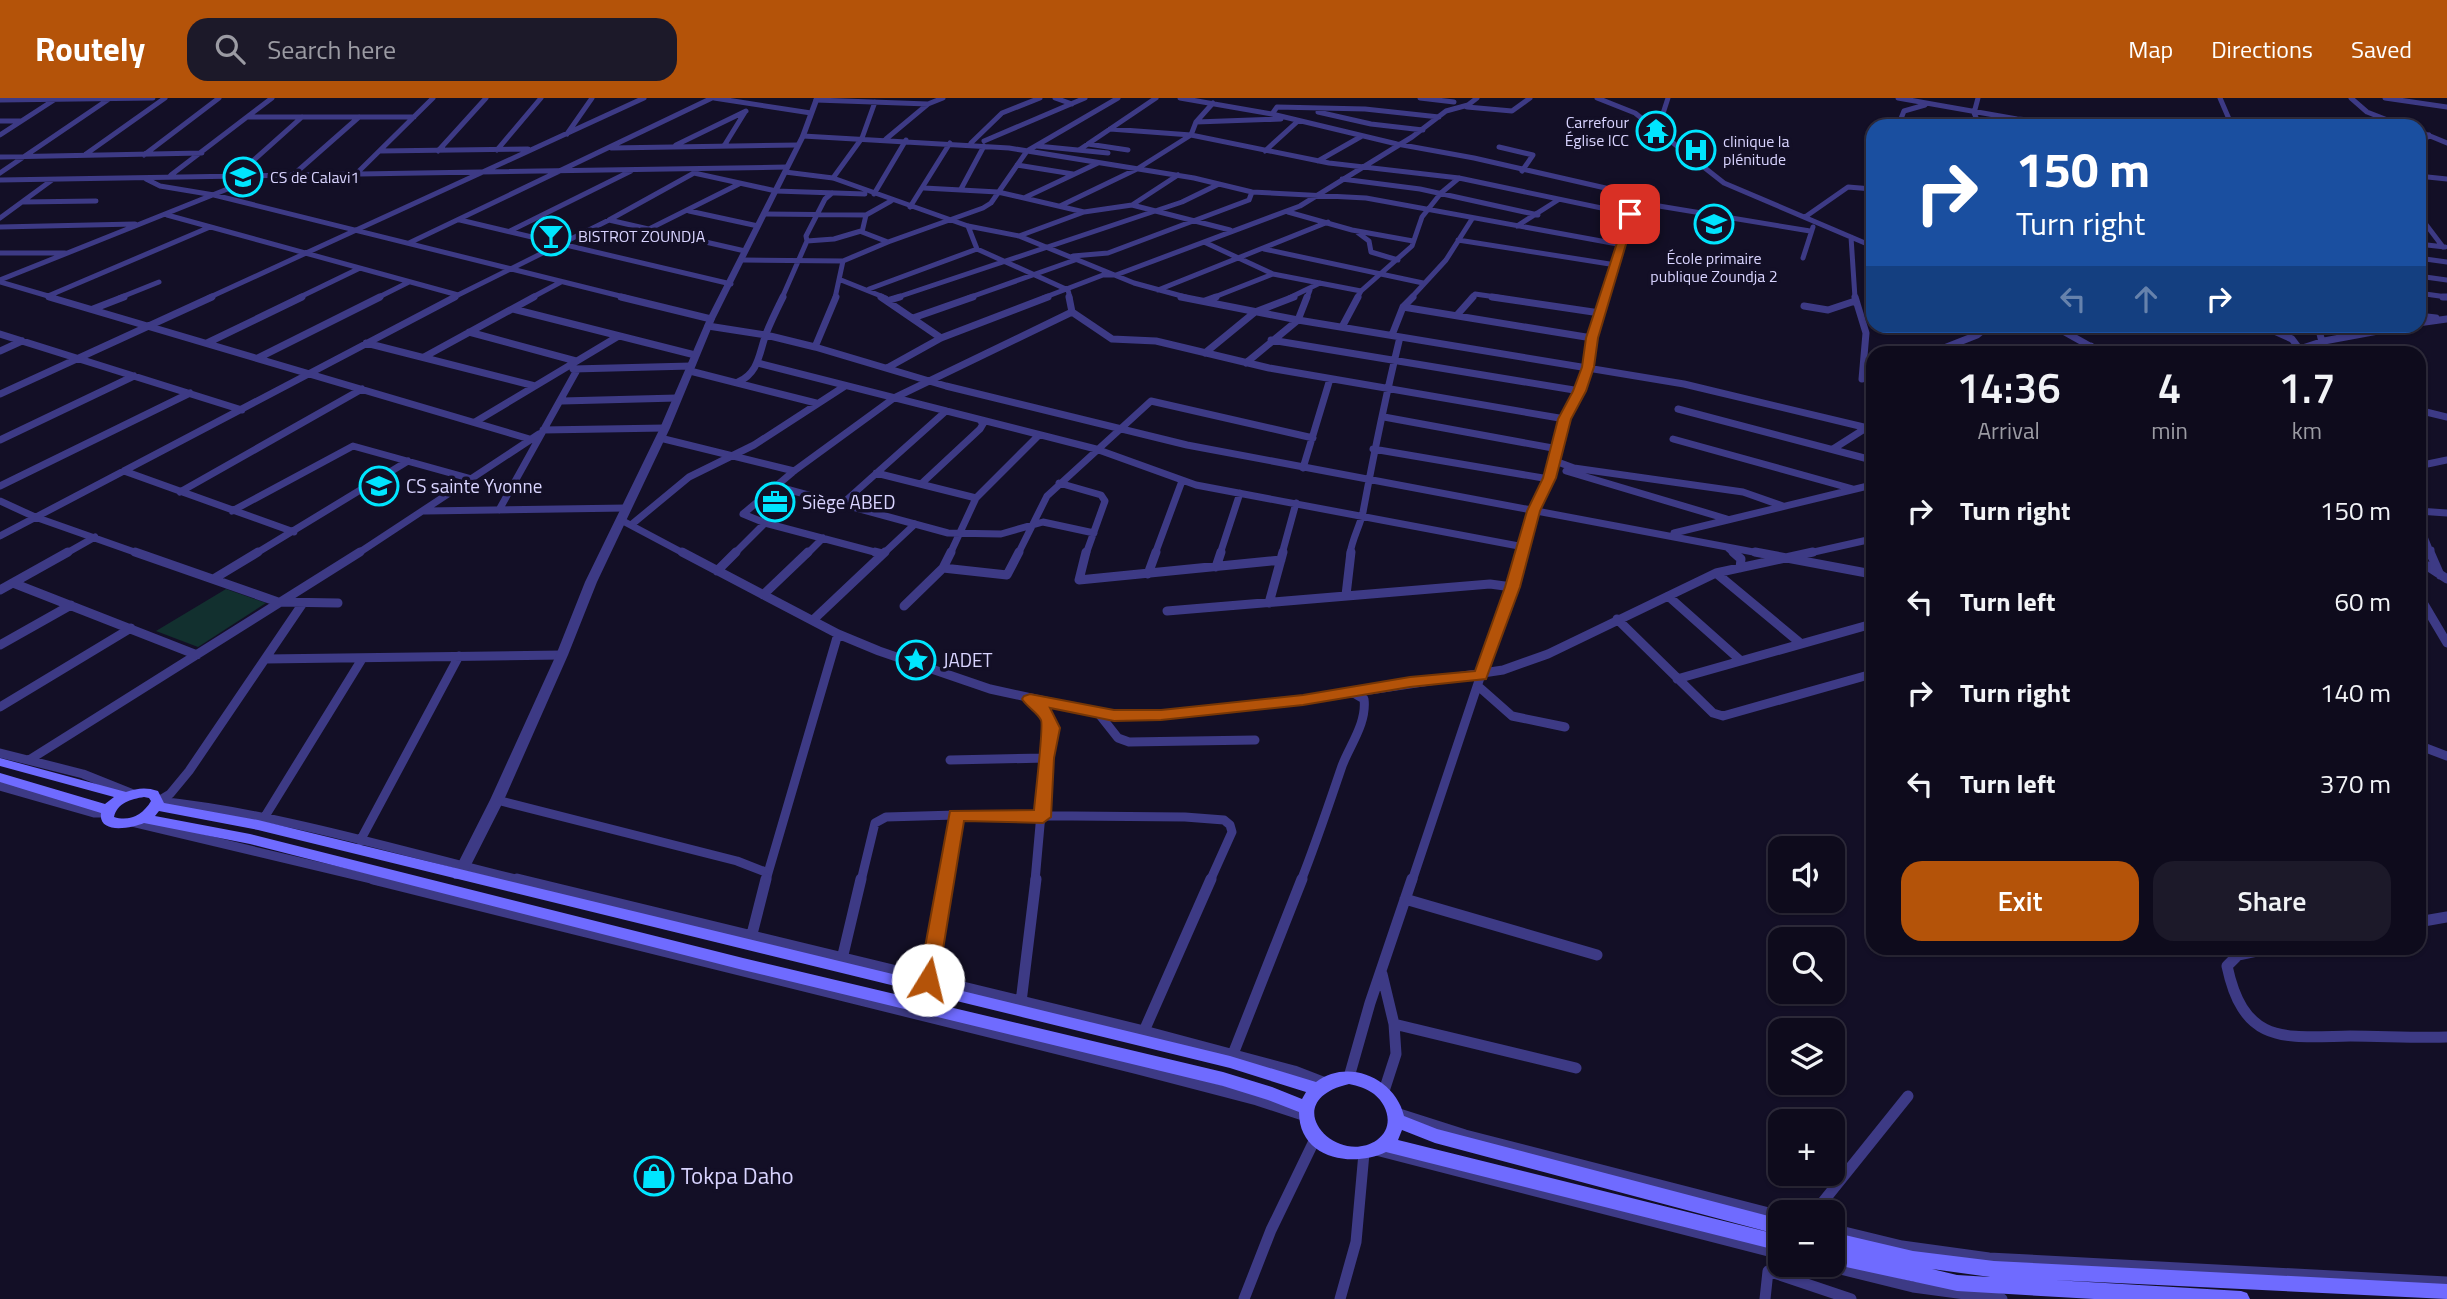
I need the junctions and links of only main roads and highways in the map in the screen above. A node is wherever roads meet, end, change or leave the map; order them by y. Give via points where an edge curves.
1 (0, 762) edge
2 (0, 777) edge
3 (129, 795) junction
4 (158, 803) junction
5 (107, 812) junction
6 (137, 820) junction
7 (1321, 1086) junction
8 (1306, 1112) junction
9 (1396, 1117) junction
10 (1374, 1149) junction
11 (1768, 1224) edge
12 (1768, 1240) edge
13 (1845, 1243) edge
14 (1845, 1259) edge
15 (2447, 1292) edge
16 (2241, 1299) edge

1 - 3 main road
2 - 5 main road
3 - 4 main road via 153,794
3 - 5 main road
4 - 6 main road
4 - 7 main road via 461,870
5 - 6 main road via 113,823
6 - 8 main road via 250,839 1223,1079 1272,1094
7 - 8 main road
7 - 9 main road via 1349,1077 1372,1083 1384,1091
8 - 10 main road via 1315,1137 1337,1151
9 - 10 main road via 1393,1133
9 - 11 main road via 1435,1136
10 - 12 main road
13 - 15 main road via 1913,1259 1994,1269
14 - 16 main road via 1957,1283

